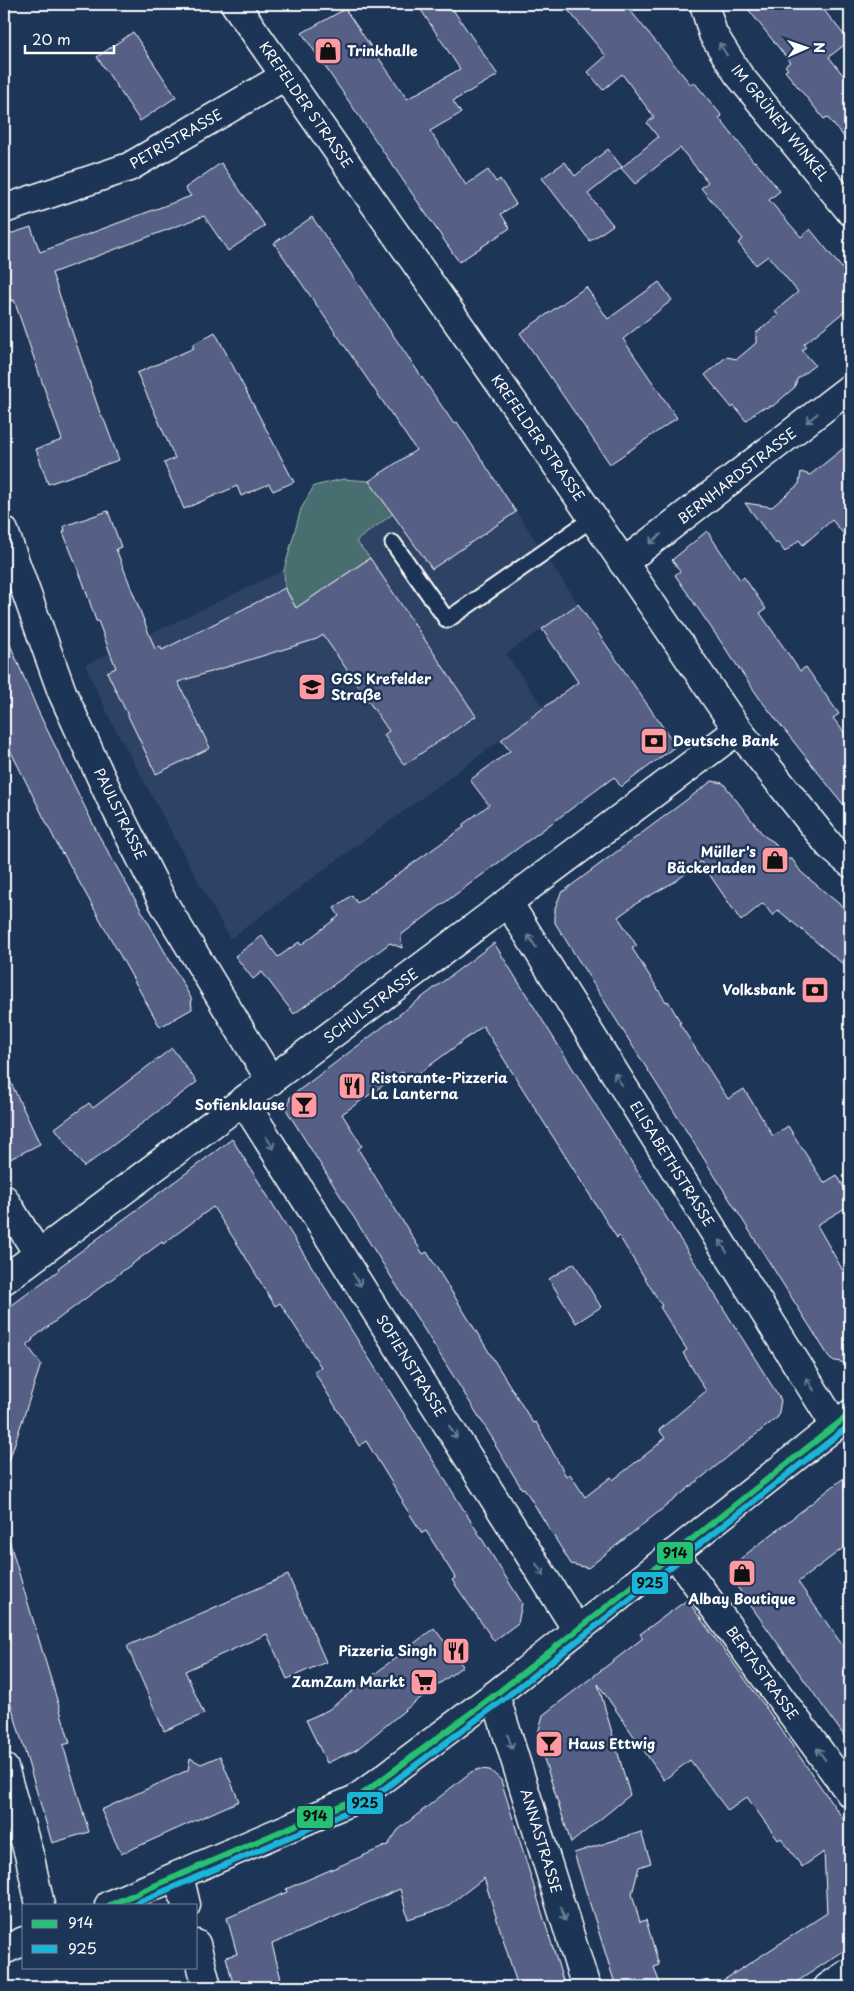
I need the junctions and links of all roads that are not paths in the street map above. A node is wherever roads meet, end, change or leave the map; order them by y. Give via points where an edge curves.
1 (236, 4) edge
2 (704, 4) edge
3 (285, 76) junction
4 (4, 209) edge
5 (850, 211) edge
6 (850, 388) edge
7 (593, 518) junction
8 (4, 531) edge
9 (393, 543) dead end
10 (623, 564) junction
11 (738, 730) junction
12 (844, 847) edge
13 (509, 904) junction
14 (271, 1081) junction
15 (244, 1102) junction
16 (4, 1199) edge
17 (38, 1254) junction
18 (4, 1280) edge
19 (843, 1420) edge
20 (674, 1553) junction
21 (577, 1630) junction
22 (495, 1695) junction
23 (4, 1768) edge
24 (850, 1793) edge
25 (179, 1875) junction
26 (40, 1904) edge
27 (111, 1904) edge
28 (186, 1904) edge
29 (22, 1942) edge
30 (4, 1950) edge
31 (198, 1952) edge
32 (850, 1972) edge
33 (207, 1987) edge
34 (586, 1987) edge
35 (828, 1987) edge

1 - 3 street, KREFELDER STRASSE
5 -> 2 street, IM GRÜNEN WINKEL via 738,74 714,34
3 - 4 street, PETRISTRASSE via 129,167
3 - 7 street, KREFELDER STRASSE
6 -> 10 street, BERNHARDSTRASSE
7 - 9 lane via 446,620
7 - 10 street, KREFELDER STRASSE
8 - 14 street, PAULSTRASSE via 62,692 110,797 164,902
10 - 11 street, KREFELDER STRASSE
11 - 12 street, KREFELDER STRASSE
11 - 13 street, SCHULSTRASSE
13 - 14 street, SCHULSTRASSE
19 -> 13 street, ELISABETHSTRASSE
14 - 15 street, SCHULSTRASSE
15 - 17 street, SCHULSTRASSE
15 -> 21 street, SOFIENSTRASSE
16 - 17 street
17 - 18 street, SCHULSTRASSE
19 - 20 street
20 - 21 street
24 -> 20 street, BERTASTRASSE
21 - 22 street
22 - 25 street via 356,1800
22 -> 34 street, ANNASTRASSE
23 - 26 street
25 - 27 street
25 - 28 street
29 - 30 street
31 - 33 street
32 - 35 street

